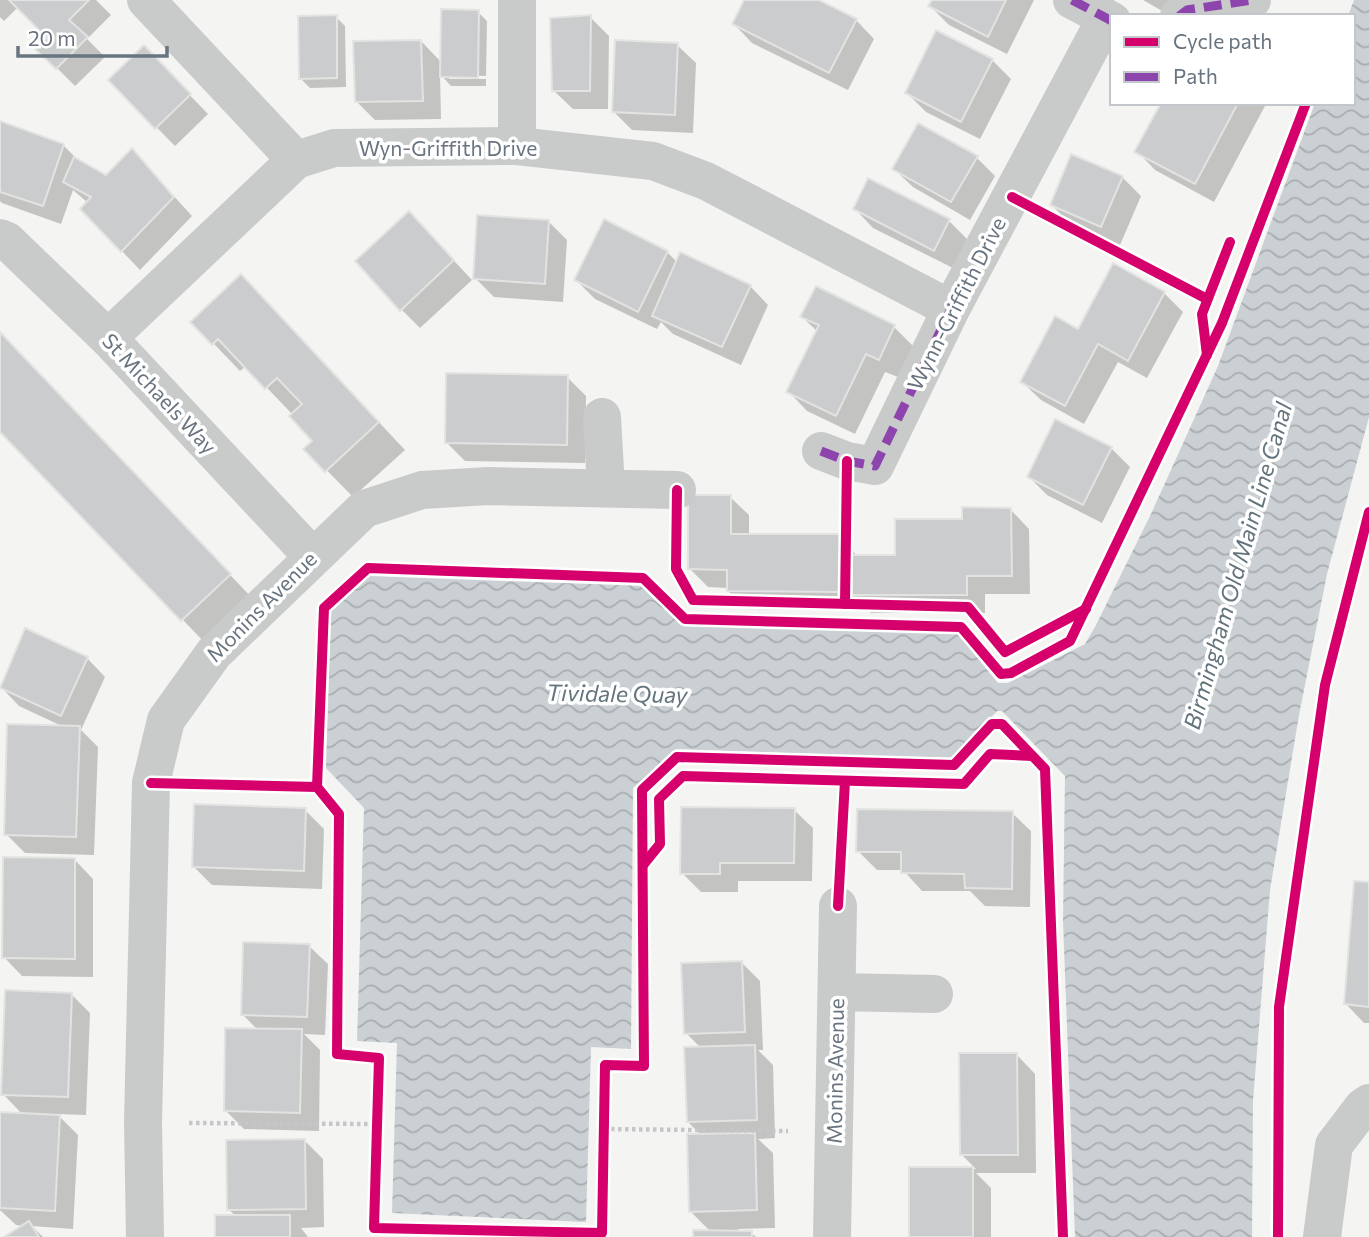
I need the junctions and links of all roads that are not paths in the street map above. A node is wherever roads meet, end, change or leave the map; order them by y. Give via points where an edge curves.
1 (146, 0) edge
2 (517, 0) edge
3 (1072, 0) edge
4 (1252, 0) edge
5 (1182, 14) edge
6 (1109, 19) edge
7 (517, 146) junction
8 (296, 160) junction
9 (0, 238) edge
10 (951, 309) junction
11 (108, 338) junction
12 (602, 417) dead end
13 (821, 451) dead end
14 (606, 488) junction
15 (677, 490) dead end
16 (312, 556) junction
17 (838, 906) dead end
18 (837, 992) junction
19 (934, 995) dead end
20 (1369, 1103) edge
21 (145, 1237) edge
22 (832, 1237) edge
23 (1322, 1237) edge

1 - 8 street
2 - 7 street
3 - 6 street, Wynn-Griffith Drive
4 - 5 street
6 - 10 street, Wynn-Griffith Drive
7 - 8 street, Wyn-Griffith Drive via 334,148
7 - 10 street, Wyn-Griffith Drive via 653,161 706,181
8 - 11 street, Wyn-Griffith Drive
9 - 11 street, St Michaels Way
10 - 13 street, Wynn-Griffith Drive via 875,466
11 - 16 street, St Michaels Way
12 - 14 street
14 - 15 street, Monins Avenue
14 - 16 street, Monins Avenue via 422,490 364,509
16 - 21 street, Monins Avenue via 214,653 166,719 151,783 143,1122
17 - 18 street, Monins Avenue
18 - 19 street
18 - 22 street, Monins Avenue
20 - 23 street via 1334,1145

